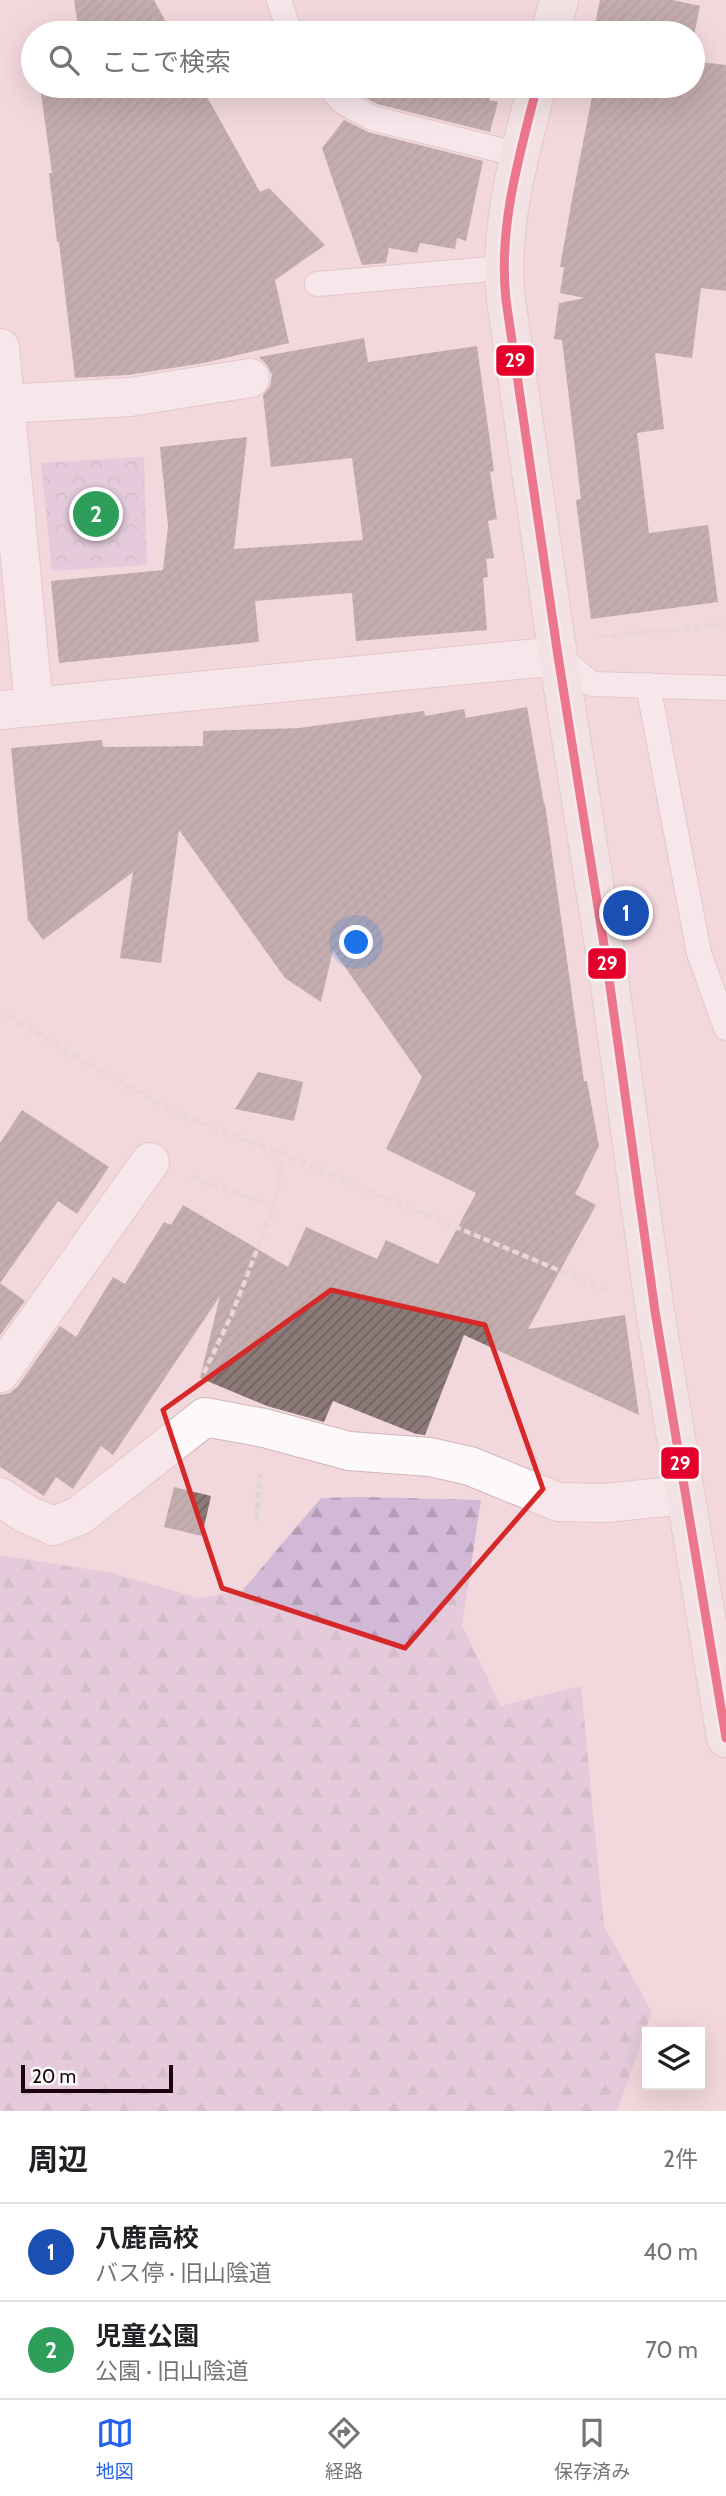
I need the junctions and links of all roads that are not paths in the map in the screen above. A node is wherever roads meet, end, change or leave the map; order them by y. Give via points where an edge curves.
1 (279, 0) edge
2 (559, 0) edge
3 (286, 21) edge
4 (553, 21) edge
5 (339, 98) edge
6 (534, 98) edge
7 (520, 155) junction
8 (502, 268) junction
9 (317, 284) dead end
10 (0, 348) edge
11 (250, 378) dead end
12 (6, 404) junction
13 (558, 656) junction
14 (648, 685) junction
15 (726, 688) edge
16 (17, 708) edge
17 (726, 1028) edge
18 (150, 1162) road end
19 (0, 1373) edge
20 (684, 1495) junction
21 (0, 1497) edge
22 (726, 1738) edge

1 - 3 lane
2 - 4 street
5 - 7 lane via 372,118
6 - 7 street
7 - 8 street
8 - 9 lane
8 - 13 street
10 - 12 street
11 - 12 street via 130,397
12 - 16 street
13 - 14 lane via 592,684
13 - 16 street
13 - 20 street
14 - 15 lane
14 - 17 lane via 699,953
18 - 19 street
20 - 21 street via 605,1503 558,1502 470,1466 430,1457 349,1451 205,1417 79,1516 53,1526
20 - 22 street

